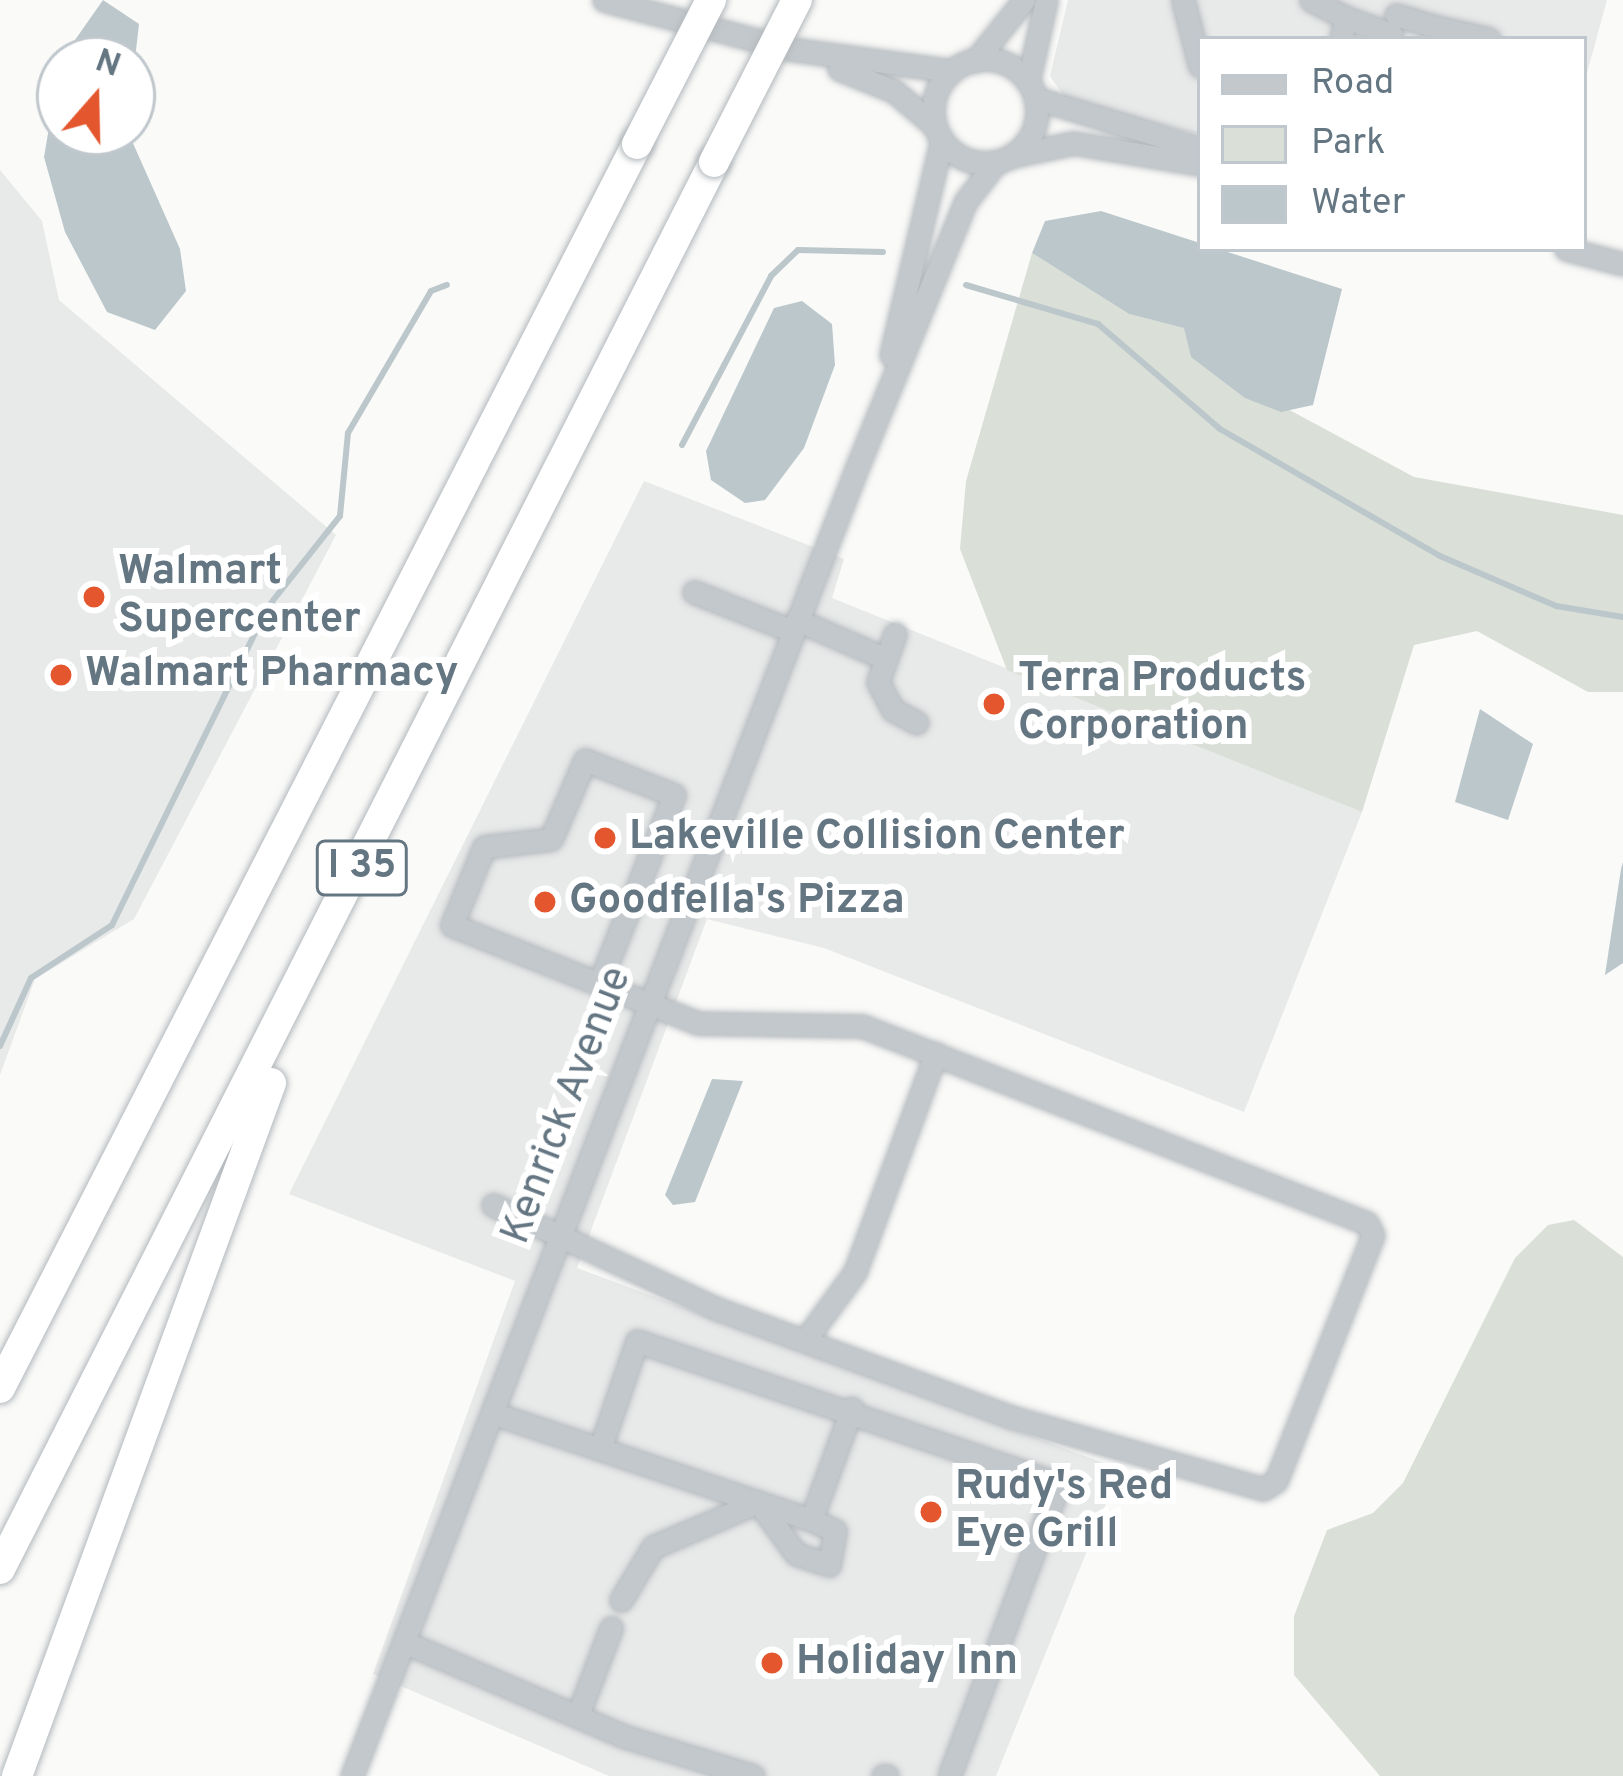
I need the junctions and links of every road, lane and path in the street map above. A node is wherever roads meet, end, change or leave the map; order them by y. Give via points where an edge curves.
1 (604, 0) edge
2 (711, 0) edge
3 (796, 0) edge
4 (1024, 0) edge
5 (1046, 0) edge
6 (1183, 0) edge
7 (1311, 0) edge
8 (1394, 22) edge
9 (1344, 29) edge
10 (1435, 33) edge
11 (789, 49) junction
12 (1197, 54) edge
13 (975, 61) junction
14 (952, 71) junction
15 (1032, 90) junction
16 (939, 134) junction
17 (1197, 147) edge
18 (1004, 159) junction
19 (1197, 164) edge
20 (1577, 252) edge
21 (1623, 264) edge
22 (858, 465) junction
23 (694, 592) dead end
24 (795, 626) junction
25 (895, 634) dead end
26 (886, 658) junction
27 (916, 723) dead end
28 (331, 931) junction
29 (600, 982) junction
30 (651, 1001) junction
31 (936, 1053) junction
32 (493, 1205) dead end
33 (559, 1237) junction
34 (806, 1339) junction
35 (0, 1388) edge
36 (852, 1408) junction
37 (492, 1413) junction
38 (600, 1449) junction
39 (758, 1502) junction
40 (811, 1520) junction
41 (0, 1569) edge
42 (622, 1600) dead end
43 (611, 1628) dead end
44 (404, 1642) junction
45 (579, 1712) junction
46 (17, 1776) edge
47 (352, 1776) edge
48 (753, 1776) edge
49 (949, 1776) edge

1 - 11 street
2 - 35 highway, I 35, bridge
3 - 28 highway, I 35, bridge
4 - 13 street
5 - 15 street
6 - 12 street
7 - 9 street
8 - 9 street
8 - 10 street
11 - 14 street
11 - 16 street via 894,91
13 - 14 street
13 - 15 street via 997,61
14 - 16 street via 935,97
15 - 17 street
15 - 18 street via 1032,135
16 - 18 street via 966,159
16 - 22 street, Kenrick Avenue via 939,189
18 - 19 street via 1072,143
18 - 22 street, Kenrick Avenue via 966,201
20 - 21 street
22 - 24 street, Kenrick Avenue
23 - 24 street
24 - 26 street
24 - 30 street, Kenrick Avenue
25 - 26 street
26 - 27 street via 882,694
28 - 41 highway, I 35
28 - 46 highway
29 - 29 street via 452,926 484,847 551,839 585,760 674,795
29 - 30 street
30 - 31 street via 698,1023 862,1026
30 - 33 street, Kenrick Avenue
31 - 34 street via 845,1292
31 - 34 street via 1367,1222 1372,1235 1276,1481 1264,1490 1012,1418
32 - 33 street
33 - 34 street
33 - 37 street, Kenrick Avenue
36 - 38 street via 637,1341
36 - 40 street
36 - 49 street via 1059,1484
37 - 38 street
37 - 44 street, Kenrick Avenue
38 - 39 street
39 - 40 street
39 - 40 street via 796,1554 829,1565 835,1531
39 - 42 street via 653,1547
43 - 45 street
44 - 45 street
44 - 47 street, Kenrick Avenue
45 - 48 street

